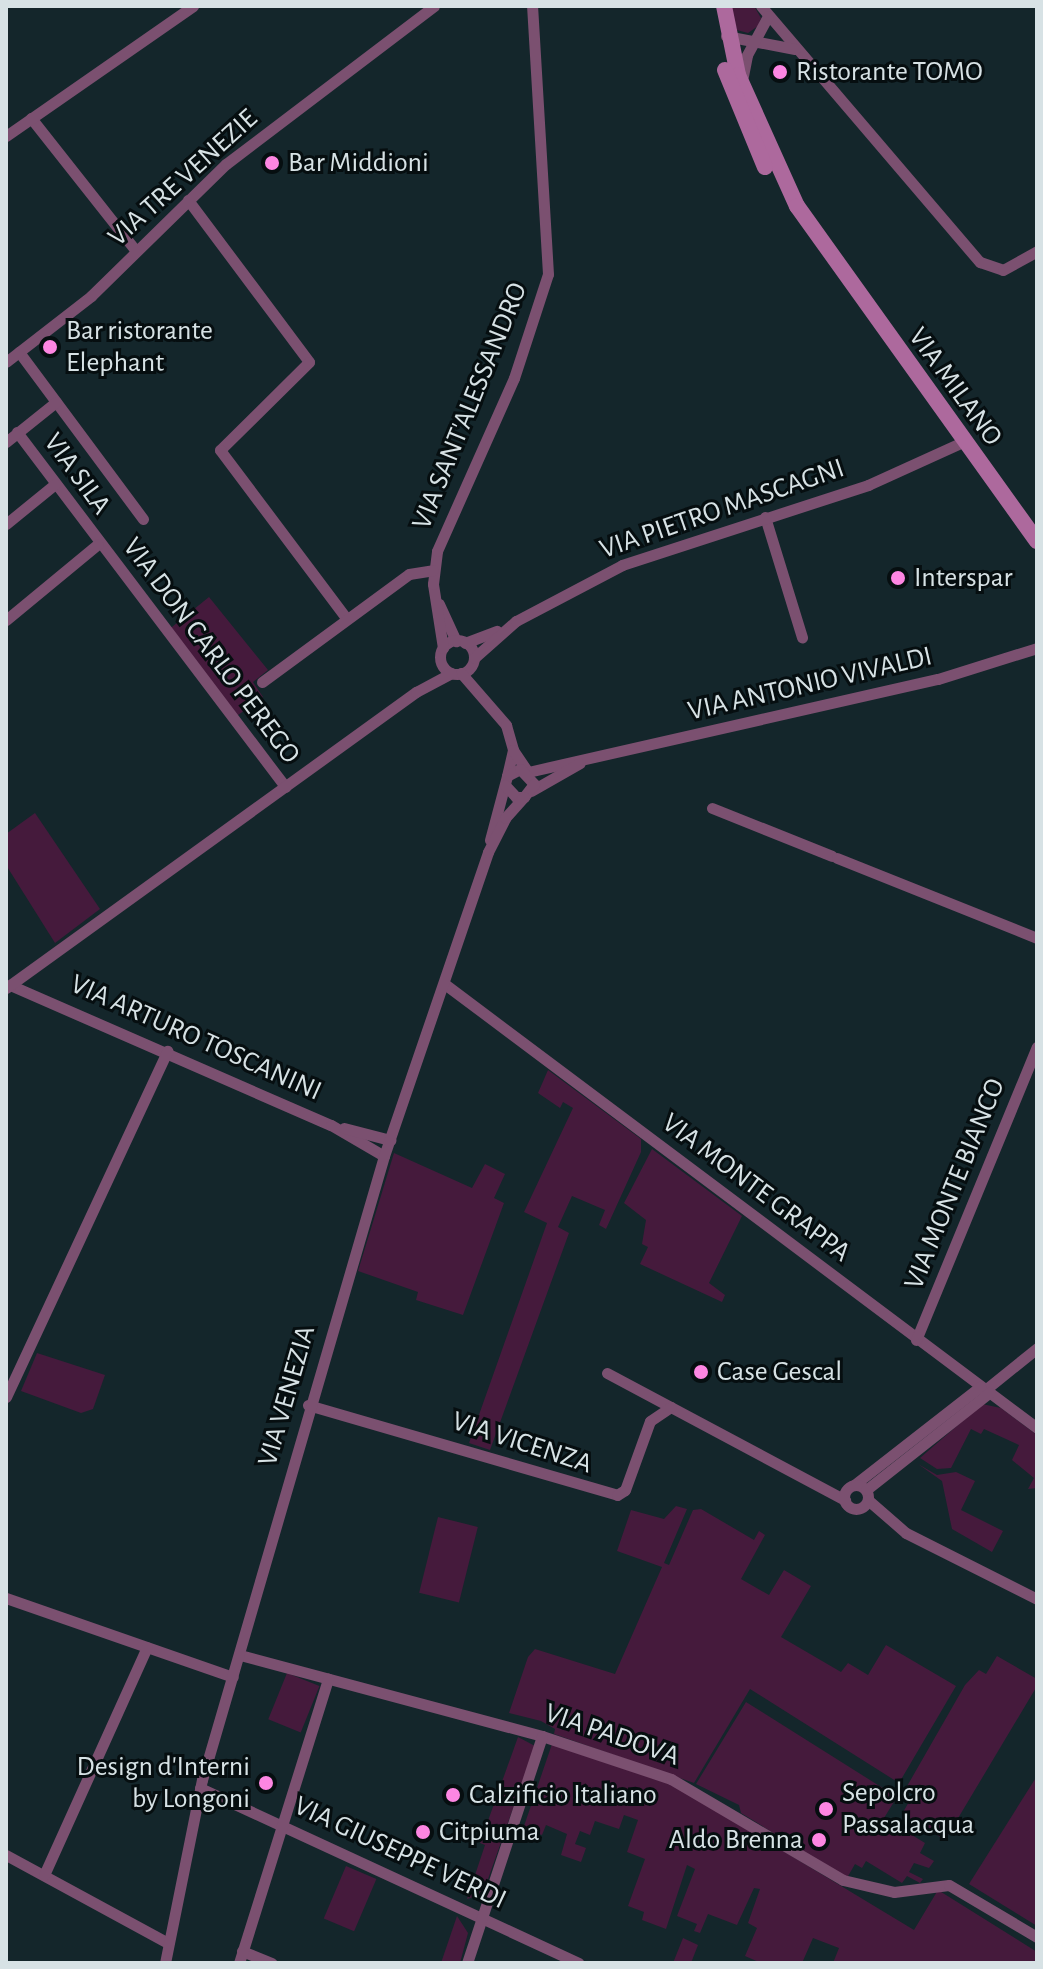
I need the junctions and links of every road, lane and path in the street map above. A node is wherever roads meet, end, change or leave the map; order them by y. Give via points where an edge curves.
1 (193, 6) edge
2 (434, 6) edge
3 (532, 6) edge
4 (715, 6) edge
5 (724, 6) edge
6 (765, 11) edge
7 (729, 39) junction
8 (755, 41) junction
9 (796, 50) junction
10 (745, 93) junction
11 (31, 118) junction
12 (6, 136) edge
13 (188, 200) junction
14 (136, 251) junction
15 (1037, 251) edge
16 (833, 262) junction
17 (19, 352) junction
18 (6, 362) edge
19 (56, 402) junction
20 (17, 432) junction
21 (6, 442) edge
22 (963, 442) junction
23 (55, 484) junction
24 (765, 517) junction
25 (143, 519) dead end
26 (6, 524) edge
27 (1037, 541) edge
28 (98, 544) junction
29 (433, 570) junction
30 (433, 584) junction
31 (347, 619) junction
32 (6, 620) edge
33 (502, 630) junction
34 (802, 637) dead end
35 (460, 642) junction
36 (1037, 648) edge
37 (442, 654) junction
38 (464, 668) junction
39 (262, 682) dead end
40 (416, 692) junction
41 (513, 750) junction
42 (591, 757) junction
43 (528, 772) junction
44 (506, 780) junction
45 (285, 787) junction
46 (528, 794) junction
47 (712, 808) dead end
48 (488, 852) junction
49 (1037, 938) edge
50 (25, 974) junction
51 (446, 985) junction
52 (8, 987) edge
53 (42, 996) junction
54 (1037, 1047) edge
55 (167, 1051) junction
56 (331, 1125) junction
57 (390, 1140) junction
58 (384, 1156) junction
59 (916, 1340) junction
60 (1037, 1348) edge
61 (607, 1373) dead end
62 (985, 1390) junction
63 (6, 1397) edge
64 (308, 1405) junction
65 (671, 1407) junction
66 (1037, 1428) edge
67 (856, 1493) junction
68 (6, 1598) edge
69 (1037, 1599) edge
70 (147, 1647) junction
71 (240, 1655) junction
72 (233, 1677) junction
73 (328, 1679) junction
74 (542, 1736) junction
75 (200, 1788) junction
76 (281, 1826) junction
77 (6, 1855) edge
78 (44, 1875) junction
79 (482, 1917) junction
80 (1036, 1934) edge
81 (168, 1943) junction
82 (242, 1951) junction
83 (165, 1963) edge
84 (239, 1963) edge
85 (272, 1963) edge
86 (467, 1963) edge
87 (579, 1963) edge

1 - 11 street
2 - 13 street, VIA TRE VENEZIE via 226,164
3 - 29 street, VIA SANT'ALESSANDRO via 549,215 548,274 520,363 443,535
4 - 7 street
4 - 16 main road, VIA MILANO via 724,64 750,138 792,211
5 - 7 main road, VIA MILANO
6 - 8 street
6 - 9 street
7 - 8 street
7 - 10 main road, VIA MILANO
8 - 9 street
8 - 10 street via 744,63
9 - 15 street via 980,262 1003,270
10 - 16 main road, VIA MILANO via 779,172
11 - 12 street
11 - 14 street
13 - 14 street, VIA TRE VENEZIE
13 - 31 street via 309,362 220,450
14 - 17 street, VIA TRE VENEZIE via 91,296
16 - 22 main road, VIA MILANO
17 - 18 street, VIA TRE VENEZIE
17 - 19 street
19 - 20 street
19 - 25 street
20 - 21 street
20 - 23 street, VIA SILA
22 - 24 street, VIA PIETRO MASCAGNI via 877,482
22 - 27 main road, VIA MILANO
23 - 26 street
23 - 28 street, VIA SILA
24 - 33 street, VIA PIETRO MASCAGNI via 610,570
24 - 34 street
28 - 32 street
28 - 45 street, VIA DON CARLO PEREGO
29 - 30 street, VIA SANT'ALESSANDRO
29 - 31 street via 409,574
30 - 35 street, VIA SANT'ALESSANDRO
30 - 37 street, VIA SANT'ALESSANDRO
31 - 39 street
33 - 35 street, VIA PIETRO MASCAGNI
33 - 38 street, VIA PIETRO MASCAGNI
35 - 37 street, VIA PIETRO MASCAGNI
35 - 38 street, VIA SANT'ALESSANDRO
36 - 42 street, VIA ANTONIO VIVALDI via 938,679
37 - 38 street
37 - 40 street
38 - 40 street
38 - 41 street via 504,721
40 - 45 street
41 - 43 street
41 - 44 street, VIA VENEZIA
42 - 43 street, VIA ANTONIO VIVALDI
42 - 46 street
43 - 44 street, VIA ANTONIO VIVALDI via 513,770
43 - 46 street
44 - 46 street via 516,797
44 - 48 street, VIA VENEZIA
45 - 50 street
46 - 48 street, VIA VENEZIA via 505,818
47 - 49 street
48 - 51 street, VIA VENEZIA
50 - 52 street
50 - 53 street, VIA ARTURO TOSCANINI
51 - 57 street, VIA VENEZIA
51 - 59 street, VIA MONTE GRAPPA
52 - 53 street, VIA ARTURO TOSCANINI
53 - 55 street, VIA ARTURO TOSCANINI
54 - 59 street, VIA MONTE BIANCO
55 - 56 street, VIA ARTURO TOSCANINI
55 - 63 street
56 - 57 street
56 - 58 street
57 - 58 street, VIA VENEZIA
58 - 64 street, VIA VENEZIA
59 - 62 street, VIA MONTE GRAPPA
60 - 62 street
61 - 65 street
62 - 66 street, VIA MONTE GRAPPA
62 - 67 street
64 - 65 street, VIA VICENZA via 617,1495 625,1490 650,1421
64 - 71 street, VIA VENEZIA
65 - 67 street via 823,1486
67 - 69 street via 906,1533
68 - 70 street
70 - 72 street
70 - 78 street
71 - 72 street, VIA VENEZIA
71 - 73 street, VIA PADOVA
72 - 75 street, VIA VENEZIA
73 - 74 street, VIA PADOVA
73 - 76 street
74 - 79 street
74 - 80 street, VIA PADOVA via 697,1791 857,1886 894,1892 949,1885
75 - 76 street, VIA GIUSEPPE VERDI
75 - 81 street, VIA VENEZIA
76 - 79 street, VIA GIUSEPPE VERDI
76 - 82 street
77 - 78 street
78 - 81 street
79 - 86 street
79 - 87 street, VIA GIUSEPPE VERDI
81 - 83 street, VIA VENEZIA
82 - 84 street
82 - 85 street

